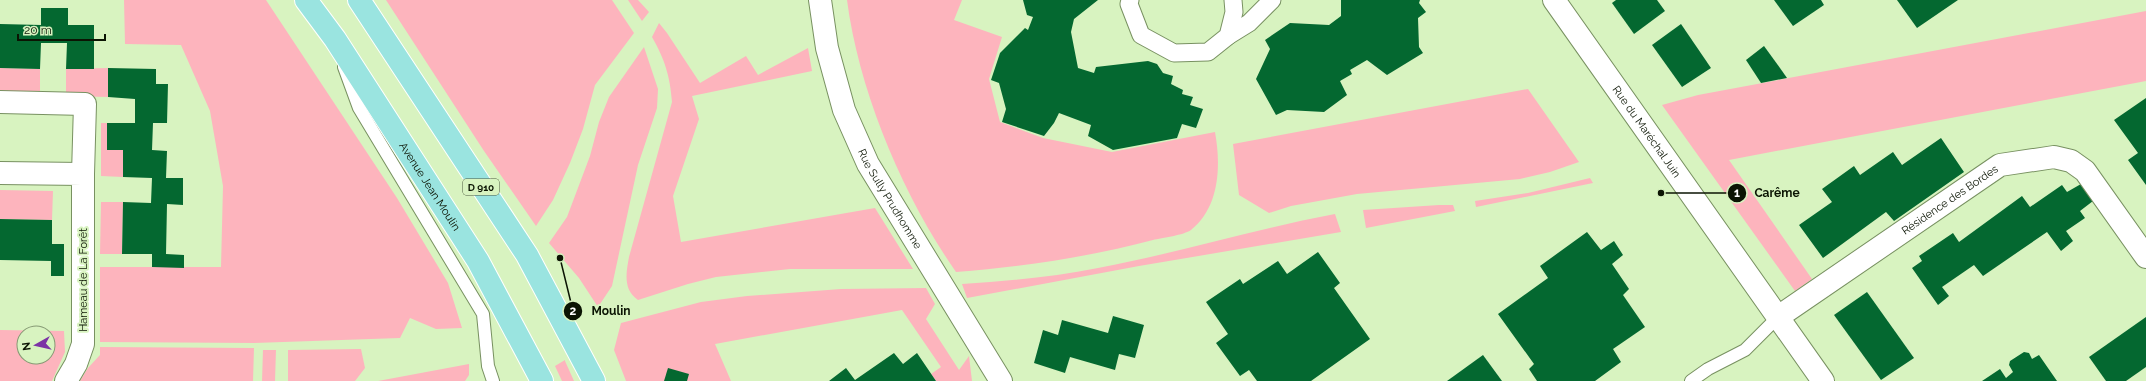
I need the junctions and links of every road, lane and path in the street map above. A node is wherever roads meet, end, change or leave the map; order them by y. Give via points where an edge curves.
1 (306, 0) edge
2 (359, 0) edge
3 (820, 0) edge
4 (1130, 0) edge
5 (1234, 0) edge
6 (1272, 0) edge
7 (1554, 0) edge
8 (1228, 36) junction
9 (335, 39) junction
10 (0, 102) edge
11 (0, 173) edge
12 (83, 174) junction
13 (2146, 257) edge
14 (1778, 317) junction
15 (66, 381) edge
16 (493, 381) edge
17 (542, 381) edge
18 (594, 381) edge
19 (1001, 381) edge
20 (1691, 381) edge
21 (1823, 381) edge

1 - 9 main road, Avenue Jean Moulin
2 - 18 main road, D 910 via 527,256
3 - 19 street, Rue Sully Prudhomme via 827,48 844,110 868,164
4 - 8 street via 1129,4 1141,35 1174,53 1208,52
5 - 8 street
6 - 8 street via 1249,23
7 - 14 street, Rue du Maréchal Juin
9 - 16 lane via 359,108 483,314 488,366
9 - 17 main road, Avenue Jean Moulin via 478,261
10 - 12 street, Hameau de La Forêt via 85,104
11 - 12 street
12 - 15 street, Hameau de La Forêt via 83,344
13 - 14 street, Résidence des Bordes via 2085,171 2071,161 2054,157 2000,165
14 - 20 lane via 1745,350
14 - 21 street, Rue du Maréchal Juin

